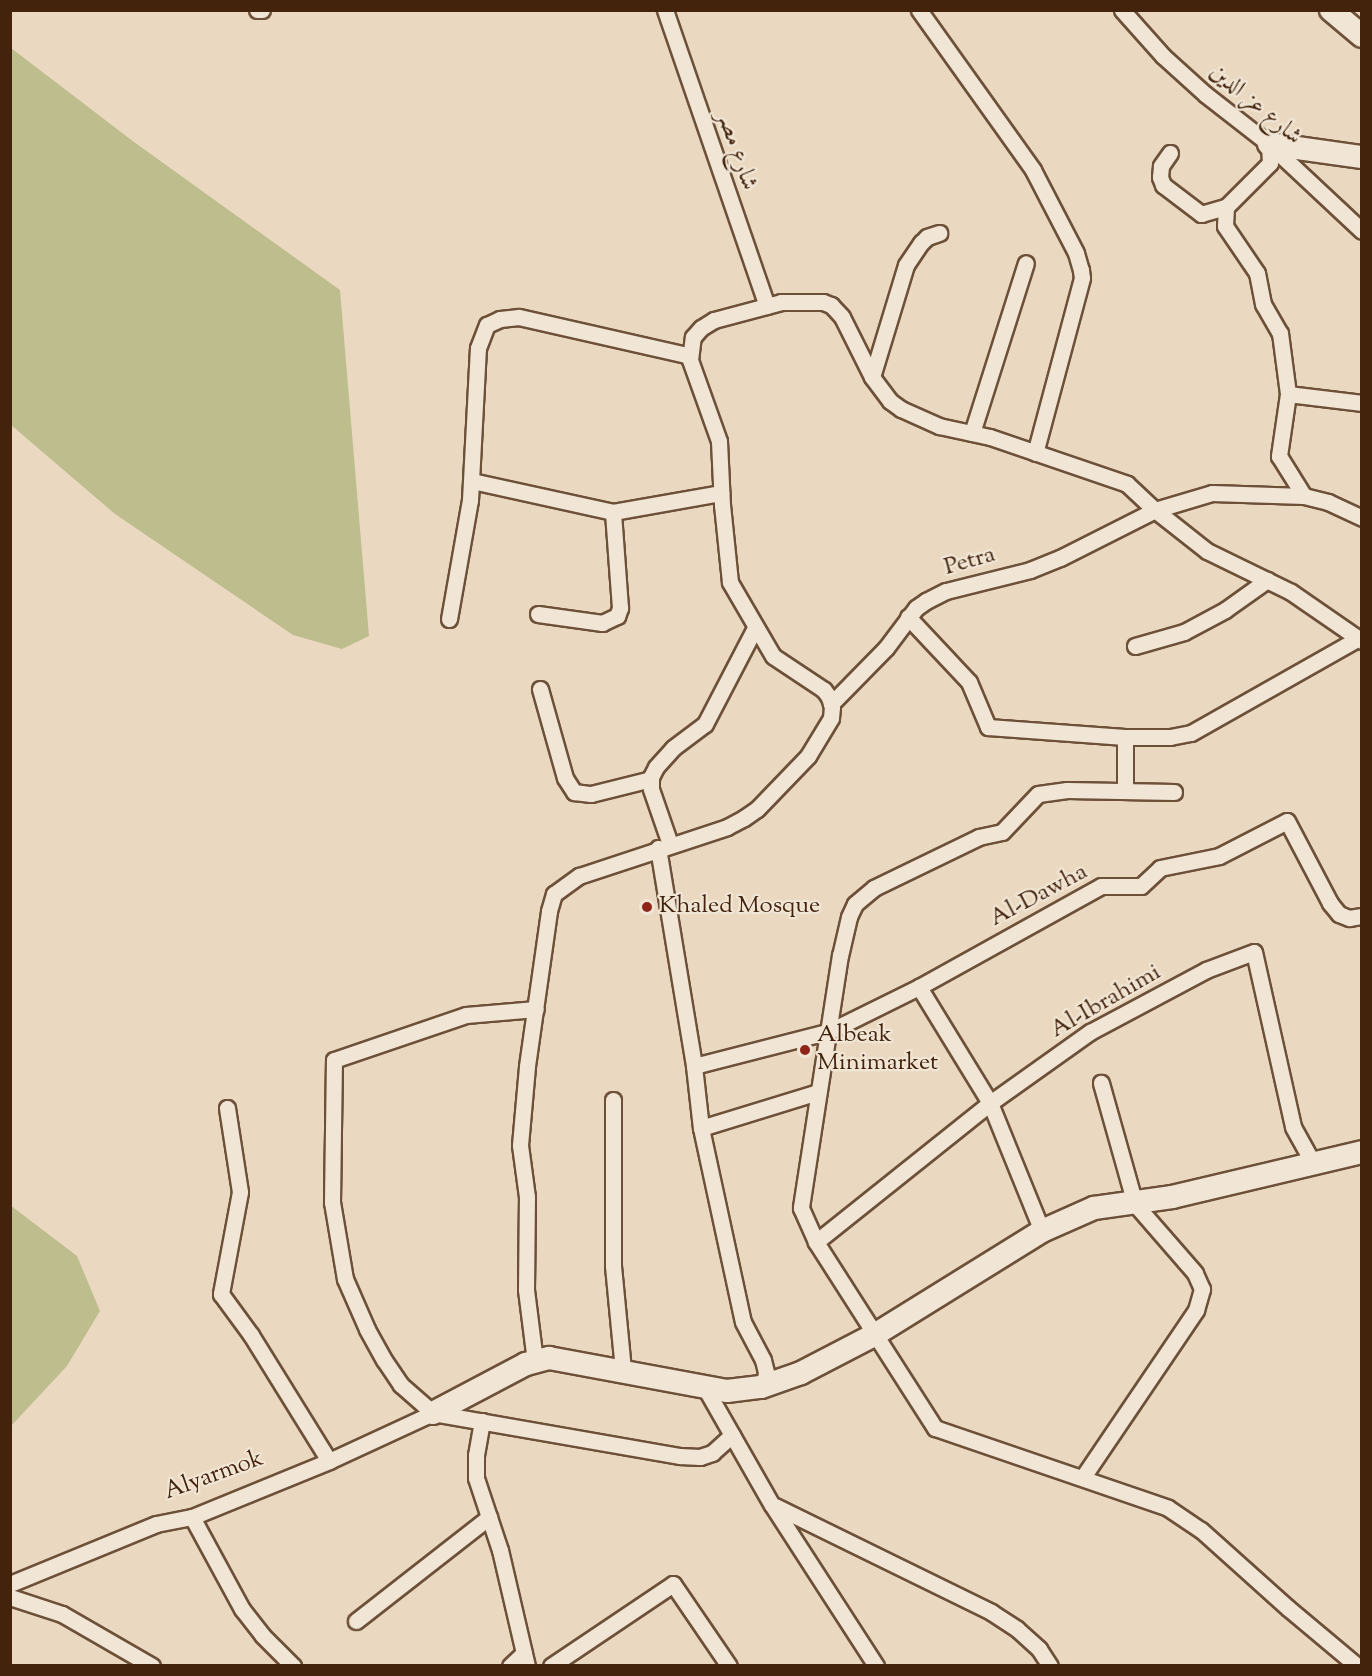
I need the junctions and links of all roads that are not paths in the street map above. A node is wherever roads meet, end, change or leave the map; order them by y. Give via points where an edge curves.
1 (257, 10) edge
2 (262, 10) edge
3 (665, 10) edge
4 (919, 10) edge
5 (1122, 10) edge
6 (1330, 10) edge
7 (1362, 36) edge
8 (1269, 144) junction
9 (1170, 153) dead end
10 (1362, 157) edge
11 (1226, 207) junction
12 (1362, 231) edge
13 (939, 233) dead end
14 (1026, 263) dead end
15 (767, 306) junction
16 (690, 356) junction
17 (872, 377) junction
18 (1288, 394) junction
19 (1362, 403) edge
20 (972, 433) junction
21 (1035, 453) junction
22 (472, 481) junction
23 (721, 493) junction
24 (1304, 496) junction
25 (1155, 510) junction
26 (613, 512) junction
27 (1362, 518) edge
28 (1267, 580) junction
29 (538, 614) dead end
30 (908, 617) junction
31 (449, 619) dead end
32 (755, 628) junction
33 (1360, 640) edge
34 (1135, 646) dead end
35 (540, 689) dead end
36 (831, 704) junction
37 (1125, 737) junction
38 (651, 779) junction
39 (1125, 791) junction
40 (1174, 792) dead end
41 (664, 846) junction
42 (1362, 916) edge
43 (919, 987) junction
44 (536, 1009) junction
45 (830, 1031) junction
46 (694, 1066) junction
47 (1101, 1083) dead end
48 (818, 1092) junction
49 (613, 1100) dead end
50 (990, 1103) junction
51 (227, 1108) dead end
52 (701, 1128) junction
53 (1362, 1152) edge
54 (1313, 1163) junction
55 (1135, 1204) junction
56 (1042, 1232) junction
57 (816, 1242) junction
58 (876, 1334) junction
59 (535, 1361) junction
60 (623, 1370) junction
61 (704, 1386) junction
62 (753, 1388) junction
63 (433, 1413) junction
64 (483, 1421) junction
65 (732, 1435) junction
66 (328, 1461) junction
67 (1083, 1478) junction
68 (772, 1505) junction
69 (192, 1517) junction
70 (489, 1518) junction
71 (10, 1584) edge
72 (10, 1597) edge
73 (356, 1621) dead end
74 (526, 1659) edge
75 (152, 1665) edge
76 (293, 1665) edge
77 (510, 1665) edge
78 (551, 1665) edge
79 (729, 1665) edge
80 (876, 1665) edge
81 (1050, 1665) edge
82 (1357, 1665) edge

1 - 2 street
3 - 15 street, شارع مصر
4 - 21 street via 1033,170 1081,270
5 - 8 street, شارع عز الدين via 1163,56
6 - 7 street
8 - 10 street
8 - 11 street via 1268,166
8 - 12 street, شارع عز الدين
9 - 11 street via 1161,166 1163,185 1201,214
11 - 18 street via 1225,226 1257,273 1263,304 1280,333
13 - 17 street via 927,237 906,265
14 - 20 street
15 - 16 street via 714,320 701,328 693,337
15 - 17 street via 781,302 831,305 842,317
16 - 22 street via 519,317 492,321 478,348
16 - 23 street via 720,441
17 - 20 street via 890,401 916,418
18 - 19 street
18 - 24 street via 1279,456
20 - 21 street
21 - 25 street via 1128,484
22 - 26 street
22 - 31 street
23 - 26 street
23 - 32 street via 730,582
24 - 25 street, Petra via 1212,493
24 - 27 street, Petra via 1329,502
25 - 28 street via 1207,551
25 - 30 street, Petra via 1030,570 946,591 926,601
26 - 29 street via 620,608 617,616 602,623
28 - 33 street
28 - 34 street via 1225,610 1184,632
30 - 36 street, Petra via 886,648
30 - 37 street via 969,682 988,727
32 - 36 street via 773,657 824,690
32 - 38 street via 712,714 673,748
33 - 37 street via 1191,733
35 - 38 street via 565,778 574,792 591,794
36 - 41 street via 831,718 822,737 757,809 727,827
37 - 39 street
38 - 41 street
39 - 40 street
39 - 45 street via 1038,794 1002,832 979,837 862,896 849,917
41 - 44 street via 579,876 554,894
41 - 46 street
42 - 43 street, Al-Dawha via 1349,918 1329,903 1287,821 1219,856 1160,868 1141,886 1101,886
43 - 45 street, Al-Dawha
43 - 50 street
44 - 59 street via 520,1145 526,1197 526,1290
44 - 63 street via 466,1015 334,1060 332,1202 345,1279 384,1360 401,1385
45 - 46 street, Al-Dawha
45 - 48 street
46 - 52 street
47 - 55 street
48 - 52 street
48 - 57 street via 801,1208
49 - 60 street via 613,1266
50 - 54 street, Al-Ibrahimi via 1090,1032 1206,970 1254,952 1293,1127
50 - 56 street
50 - 57 street, Al-Ibrahimi
51 - 66 street via 240,1192 221,1294 251,1335
52 - 62 street via 743,1322 766,1372
53 - 54 street
54 - 55 street
55 - 56 street via 1094,1208
55 - 67 street via 1195,1273 1202,1289 1201,1299
56 - 58 street
57 - 58 street
58 - 62 street via 801,1373
58 - 67 street via 935,1428
59 - 60 street, Alyarmok via 549,1358
59 - 63 street, Alyarmok
60 - 61 street, Alyarmok
61 - 62 street, Alyarmok
61 - 65 street
63 - 64 street
63 - 66 street, Alyarmok
64 - 65 street via 680,1456 712,1453
64 - 70 street via 475,1466
65 - 68 street
66 - 69 street, Alyarmok
67 - 82 street via 1168,1508 1201,1530
68 - 80 street
68 - 81 street via 991,1612 1017,1629
69 - 71 street, Alyarmok via 156,1524
69 - 76 street via 242,1609
70 - 73 street
70 - 74 street
72 - 75 street via 62,1614
74 - 77 street
78 - 79 street via 673,1584

